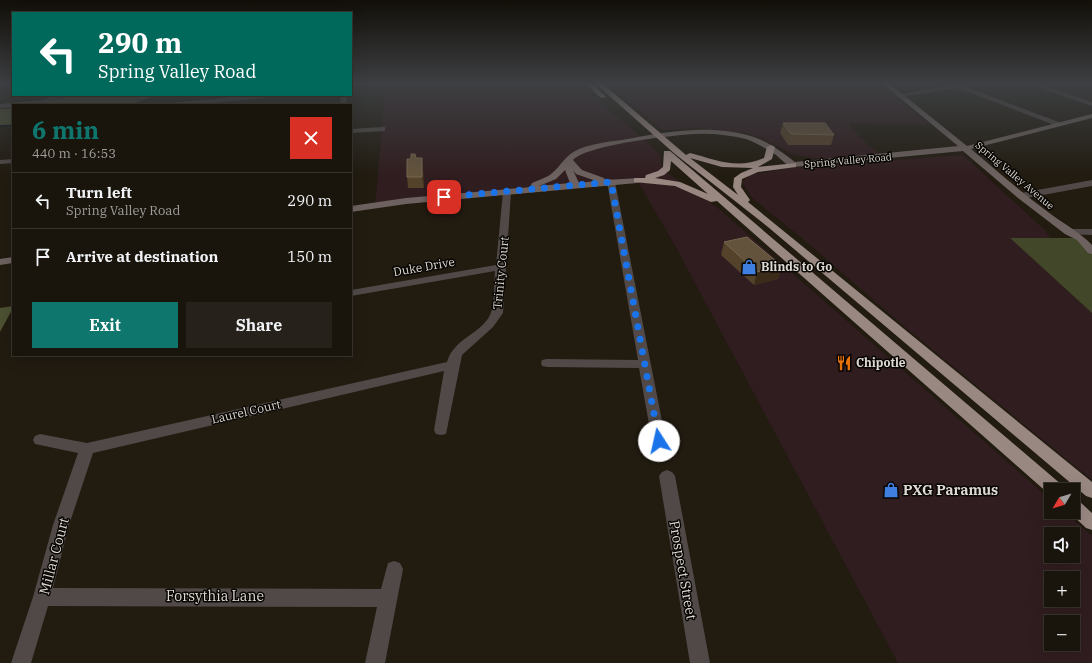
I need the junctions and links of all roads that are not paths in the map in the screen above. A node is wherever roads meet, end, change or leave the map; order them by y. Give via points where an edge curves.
1 (623, 115) edge
2 (635, 115) edge
3 (924, 115) edge
4 (1036, 115) edge
5 (1092, 116) edge
6 (1060, 124) junction
7 (382, 128) dead end
8 (352, 131) edge
9 (771, 147) junction
10 (966, 148) junction
11 (678, 152) junction
12 (667, 153) junction
13 (12, 161) edge
14 (570, 161) junction
15 (0, 162) edge
16 (835, 162) junction
17 (793, 165) junction
18 (753, 166) junction
19 (637, 180) junction
20 (611, 182) junction
21 (1092, 183) edge
22 (576, 186) junction
23 (507, 192) junction
24 (1021, 196) junction
25 (352, 209) edge
26 (734, 210) junction
27 (771, 225) junction
28 (1068, 232) junction
29 (1092, 232) edge
30 (1092, 251) edge
31 (12, 260) edge
32 (0, 262) edge
33 (502, 266) junction
34 (352, 293) edge
35 (547, 363) dead end
36 (646, 364) junction
37 (452, 365) junction
38 (441, 430) dead end
39 (40, 440) dead end
40 (659, 441) dead end
41 (87, 449) junction
42 (667, 476) dead end
43 (1048, 483) edge
44 (1092, 491) edge
45 (1080, 512) edge
46 (1092, 523) edge
47 (394, 569) dead end
48 (42, 597) junction
49 (388, 598) junction
50 (21, 663) edge
51 (375, 663) edge
52 (700, 663) edge

1 - 12 highway
2 - 11 highway
3 - 10 street, Spring Valley Avenue
4 - 6 street
5 - 6 street, Spring Valley Road
6 - 10 street, Spring Valley Road
7 - 8 street
9 - 14 street, Spring Valley Road via 740,136 682,133 587,150 573,156
9 - 16 street via 802,158
9 - 17 street, Spring Valley Road
9 - 18 highway via 768,159
10 - 16 street, Spring Valley Road
10 - 24 street, Spring Valley Avenue
11 - 18 highway via 717,165
11 - 27 highway
12 - 19 highway via 668,165 664,172
12 - 26 highway
13 - 15 street
14 - 20 street via 582,174
14 - 22 street via 570,173
14 - 23 street, Spring Valley Road via 549,180
16 - 17 street, Spring Valley Road
17 - 18 highway
17 - 27 highway via 758,170 738,178 737,187 742,196
19 - 20 street
19 - 26 highway via 678,182
20 - 22 street
20 - 36 street
21 - 24 street
22 - 23 street
23 - 25 street
23 - 33 street, Trinity Court
24 - 28 street, Spring Valley Avenue
26 - 43 highway
27 - 44 highway
28 - 29 street
28 - 30 street, Spring Valley Avenue via 1080,238
31 - 32 street
33 - 34 street, Duke Drive
33 - 37 street, Trinity Court via 498,312 494,319 462,347
35 - 36 street
36 - 40 street
37 - 38 street, Trinity Court
37 - 41 street, Laurel Court
39 - 41 street, Laurel Court
41 - 48 street, Millar Court via 62,524
42 - 52 street, Prospect Street
45 - 46 highway
47 - 49 street
48 - 49 street, Forsythia Lane
48 - 50 street, Millar Court
49 - 51 street

